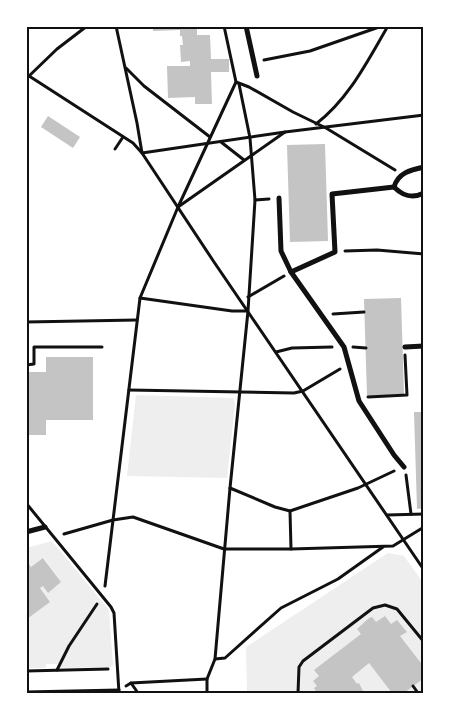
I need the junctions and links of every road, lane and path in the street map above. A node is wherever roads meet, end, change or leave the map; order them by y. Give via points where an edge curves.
1 (88, 26) edge
2 (116, 26) edge
3 (224, 26) edge
4 (246, 26) edge
5 (382, 26) edge
6 (388, 26) edge
7 (422, 26) edge
8 (424, 32) edge
9 (254, 63) junction
10 (125, 68) junction
11 (28, 75) edge
12 (257, 76) dead end
13 (237, 83) junction
14 (424, 115) edge
15 (316, 124) junction
16 (326, 128) junction
17 (286, 132) junction
18 (123, 137) junction
19 (210, 137) junction
20 (250, 138) junction
21 (221, 142) junction
22 (207, 144) junction
23 (115, 149) dead end
24 (142, 153) junction
25 (251, 156) junction
26 (424, 159) edge
27 (244, 160) junction
28 (424, 167) edge
29 (402, 174) junction
30 (394, 187) junction
31 (424, 193) edge
32 (279, 198) joint
33 (255, 200) junction
34 (178, 207) junction
35 (335, 252) junction
36 (424, 254) edge
37 (291, 272) junction
38 (248, 297) junction
39 (140, 298) junction
40 (248, 311) junction
41 (364, 312) dead end
42 (322, 315) junction
43 (137, 320) junction
44 (26, 322) edge
45 (424, 346) edge
46 (102, 347) dead end
47 (344, 347) junction
48 (405, 347) joint
49 (366, 348) dead end
50 (276, 352) junction
51 (349, 364) junction
52 (26, 365) edge
53 (129, 390) junction
54 (303, 391) junction
55 (240, 392) junction
56 (358, 397) junction
57 (404, 467) junction
58 (366, 484) junction
59 (230, 488) junction
60 (26, 503) edge
61 (290, 511) junction
62 (411, 514) junction
63 (424, 514) edge
64 (387, 515) junction
65 (113, 520) junction
66 (45, 527) junction
67 (424, 528) edge
68 (26, 532) edge
69 (53, 537) junction
70 (403, 540) junction
71 (384, 546) junction
72 (224, 549) junction
73 (291, 549) junction
74 (424, 570) edge
75 (104, 598) junction
76 (424, 642) edge
77 (215, 659) junction
78 (118, 669) junction
79 (27, 670) edge
80 (57, 670) junction
81 (207, 680) junction
82 (131, 683) dead end
83 (413, 686) dead end
84 (26, 692) edge
85 (44, 692) edge
86 (119, 692) edge
87 (206, 693) edge
88 (298, 693) edge
89 (418, 693) edge

1 - 11 path
2 - 10 path
3 - 13 path
4 - 9 street
5 - 9 path via 310,51
6 - 15 path via 342,98
7 - 8 path
9 - 12 street
10 - 19 path
10 - 24 path
11 - 18 path
13 - 15 path
13 - 19 path
13 - 20 path
14 - 16 path
15 - 16 path
16 - 17 path
16 - 29 path
17 - 20 path
17 - 25 path
18 - 23 path
18 - 24 path
19 - 22 path
20 - 21 path
20 - 25 path
21 - 22 path
21 - 27 path
22 - 24 path
22 - 34 path
24 - 34 path
25 - 27 path
25 - 33 path
26 - 28 street
27 - 34 path
28 - 29 street
29 - 30 street
30 - 31 street via 407,196
30 - 35 street via 332,194
32 - 33 path
32 - 37 street via 281,251
33 - 38 path
34 - 39 path
34 - 40 path
35 - 36 path via 377,250
35 - 37 street
37 - 38 path
37 - 42 street
38 - 40 path
39 - 40 path
39 - 43 path
40 - 50 path
40 - 55 path
41 - 42 path
42 - 47 street
43 - 44 path
43 - 53 path
45 - 48 street
46 - 52 lane via 34,347 34,364
47 - 49 path
47 - 50 path via 292,348
47 - 51 street
48 - 56 path via 406,395
50 - 54 path
51 - 54 path
51 - 56 street
53 - 55 path
53 - 65 path
54 - 55 path
54 - 58 path
55 - 59 path
56 - 57 street
57 - 58 path
57 - 62 path
58 - 61 path
58 - 64 path
59 - 61 path
59 - 72 path
60 - 66 lane
61 - 73 path
62 - 63 path
62 - 64 path
64 - 70 path
65 - 69 path
65 - 72 path via 133,517
65 - 75 path
66 - 68 street
66 - 69 lane
67 - 70 path
69 - 75 lane
70 - 71 path via 393,546
70 - 74 path
71 - 73 path
71 - 77 path via 338,579 281,608 224,658
72 - 73 path
72 - 77 path
75 - 78 lane via 114,613
75 - 80 path via 69,646
76 - 88 path via 397,608 385,605 373,608 303,661 299,667
77 - 81 path
78 - 80 path
78 - 86 lane
79 - 80 path
81 - 82 path
81 - 87 path
83 - 89 path
84 - 85 lane
85 - 86 lane

